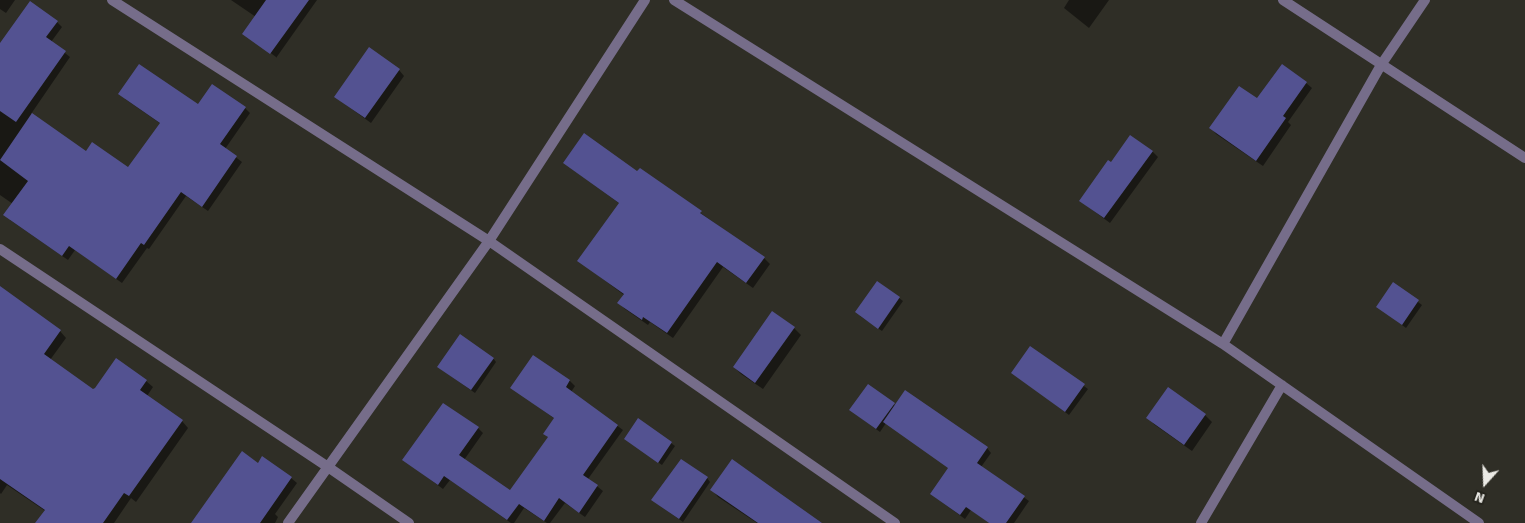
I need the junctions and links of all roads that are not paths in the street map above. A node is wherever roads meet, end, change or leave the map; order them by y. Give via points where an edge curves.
1 (112, 0) edge
2 (645, 0) edge
3 (674, 0) edge
4 (1283, 0) edge
5 (1425, 0) edge
6 (1381, 65) junction
7 (1525, 158) edge
8 (489, 241) junction
9 (0, 249) edge
10 (1223, 344) junction
11 (1282, 385) junction
12 (328, 467) junction
13 (288, 523) edge
14 (409, 523) edge
15 (895, 523) edge
16 (1201, 523) edge
17 (1479, 523) edge

1 - 8 street
2 - 8 street
3 - 10 street
4 - 6 street
5 - 6 street
6 - 7 street
6 - 10 street
8 - 12 street
8 - 15 street
9 - 12 street
10 - 11 street
11 - 16 street
11 - 17 street
12 - 13 street
12 - 14 street

